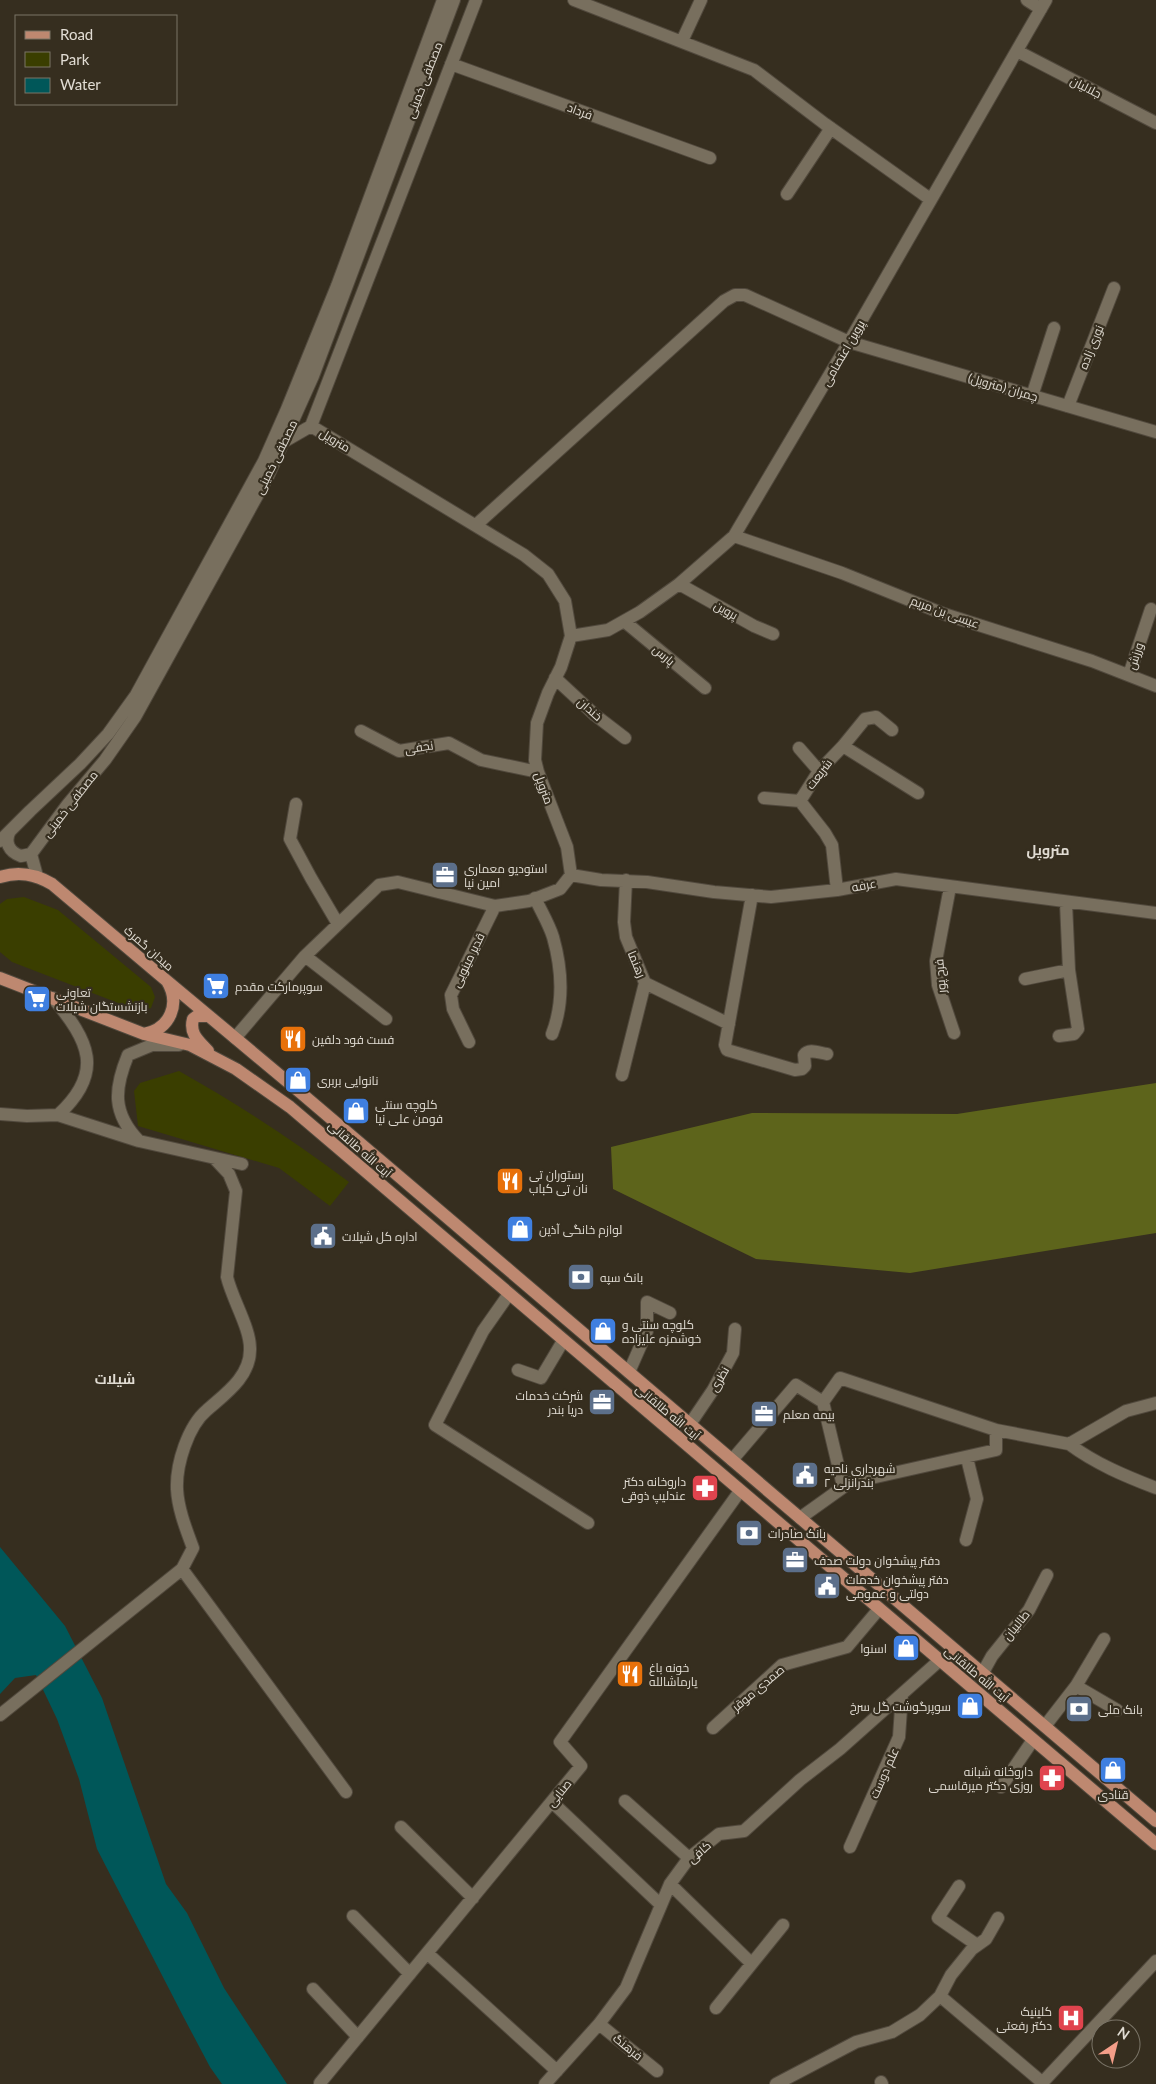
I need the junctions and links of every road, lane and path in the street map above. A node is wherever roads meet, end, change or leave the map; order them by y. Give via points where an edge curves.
1 (444, 0) edge
2 (454, 0) edge
3 (476, 0) edge
4 (574, 0) edge
5 (701, 0) edge
6 (1027, 0) edge
7 (1044, 5) edge
8 (682, 41) junction
9 (1016, 51) junction
10 (451, 64) junction
11 (1156, 123) edge
12 (831, 128) junction
13 (710, 158) dead end
14 (787, 194) dead end
15 (930, 199) junction
16 (1114, 288) dead end
17 (1054, 328) dead end
18 (850, 342) junction
19 (1032, 396) junction
20 (1068, 406) junction
21 (311, 426) junction
22 (1156, 432) edge
23 (285, 441) junction
24 (476, 525) junction
25 (734, 536) junction
26 (679, 584) junction
27 (1151, 609) dead end
28 (624, 621) junction
29 (773, 634) dead end
30 (571, 636) junction
31 (1129, 675) junction
32 (555, 678) junction
33 (1156, 686) edge
34 (705, 688) dead end
35 (361, 730) dead end
36 (892, 730) dead end
37 (626, 738) dead end
38 (842, 746) junction
39 (799, 748) dead end
40 (818, 771) junction
41 (538, 772) junction
42 (918, 793) dead end
43 (764, 798) dead end
44 (800, 801) junction
45 (296, 804) dead end
46 (10, 831) junction
47 (0, 841) edge
48 (32, 854) junction
49 (572, 875) junction
50 (37, 876) junction
51 (0, 877) edge
52 (626, 880) junction
53 (950, 888) junction
54 (837, 890) junction
55 (752, 895) junction
56 (535, 898) junction
57 (1066, 903) junction
58 (495, 906) junction
59 (1156, 913) edge
60 (338, 924) junction
61 (305, 956) junction
62 (1069, 970) junction
63 (0, 978) edge
64 (1025, 979) dead end
65 (167, 981) junction
66 (645, 983) junction
67 (53, 998) junction
68 (206, 1016) junction
69 (386, 1018) dead end
70 (729, 1024) junction
71 (954, 1033) dead end
72 (144, 1034) junction
73 (552, 1034) dead end
74 (1059, 1036) dead end
75 (235, 1038) junction
76 (469, 1042) dead end
77 (190, 1045) junction
78 (827, 1054) dead end
79 (212, 1056) junction
80 (622, 1075) dead end
81 (0, 1114) edge
82 (58, 1115) junction
83 (139, 1141) junction
84 (214, 1158) junction
85 (242, 1164) dead end
86 (509, 1294) junction
87 (670, 1313) dead end
88 (735, 1329) dead end
89 (563, 1341) junction
90 (518, 1370) dead end
91 (629, 1372) junction
92 (823, 1402) junction
93 (1156, 1403) edge
94 (690, 1424) junction
95 (996, 1430) junction
96 (1069, 1444) junction
97 (967, 1458) junction
98 (732, 1460) junction
99 (752, 1477) junction
100 (843, 1486) junction
101 (1156, 1488) edge
102 (740, 1491) junction
103 (800, 1518) junction
104 (588, 1523) dead end
105 (966, 1540) dead end
106 (182, 1568) junction
107 (1047, 1575) dead end
108 (879, 1609) junction
109 (1104, 1639) dead end
110 (940, 1660) junction
111 (982, 1674) junction
112 (1076, 1686) junction
113 (902, 1694) junction
114 (1117, 1710) dead end
115 (0, 1715) edge
116 (1045, 1726) junction
117 (713, 1728) dead end
118 (1034, 1740) junction
119 (1001, 1787) dead end
120 (346, 1792) dead end
121 (625, 1801) dead end
122 (552, 1802) junction
123 (1156, 1821) edge
124 (401, 1827) dead end
125 (1156, 1844) edge
126 (850, 1848) dead end
127 (689, 1858) junction
128 (670, 1884) junction
129 (959, 1886) dead end
130 (473, 1898) junction
131 (661, 1905) junction
132 (352, 1916) dead end
133 (998, 1918) dead end
134 (783, 1925) dead end
135 (978, 1945) junction
136 (428, 1953) junction
137 (1156, 1961) edge
138 (751, 1963) junction
139 (410, 1974) junction
140 (313, 1989) dead end
141 (940, 1996) junction
142 (716, 2008) dead end
143 (599, 2024) junction
144 (358, 2037) junction
145 (557, 2071) junction
146 (657, 2071) dead end
147 (1047, 2082) edge
148 (320, 2083) edge
149 (546, 2084) edge
150 (776, 2084) edge

1 - 46 street, مصطفی خمینی via 337,286 264,461 136,695 86,758
2 - 23 street, مصطفی خمینی via 313,376
3 - 10 street
4 - 8 street
5 - 8 street
6 - 7 street
7 - 9 street, پروین اعتصامی
8 - 12 street via 754,70
9 - 11 street, جلالیان
9 - 15 street, پروین اعتصامی
10 - 13 street, فرداد
10 - 21 street
12 - 14 street
12 - 15 street
15 - 18 street, پروین اعتصامی
16 - 20 street, نوری زاده
17 - 19 street
18 - 19 street, چمران (متروپل)
18 - 24 street, چمران (متروپل) via 745,295 735,295 724,301
18 - 25 street, پروین اعتصامی
19 - 20 street, چمران (متروپل)
20 - 22 street, چمران (متروپل)
21 - 23 street, متروپل
21 - 24 street, متروپل
23 - 48 street, مصطفی خمینی via 237,535 135,717
24 - 30 street, متروپل via 548,574 566,601
25 - 26 street, پروین اعتصامی
25 - 31 street, عیسی بن مریم via 842,573 944,614
26 - 28 street, پروین اعتصامی
26 - 29 street, پروین
27 - 31 street, ورزش
28 - 30 street, پروین اعتصامی via 608,630
28 - 34 street, پارس
30 - 32 street, متروپل
31 - 33 street, عیسی بن مریم
32 - 37 street, خندان
32 - 41 street, متروپل via 537,723
35 - 41 street, نجفی via 399,750 449,743 482,760
36 - 38 street, شریعت via 876,717 871,717 865,719
38 - 40 street, شریعت
38 - 42 street
39 - 40 street
40 - 44 street, شریعت
41 - 49 street, متروپل via 567,847
43 - 44 street
44 - 54 street, شریعت via 832,845
45 - 60 street via 290,838
46 - 47 street, مصطفی خمینی
46 - 48 street via 7,841 11,851 21,856
48 - 50 street
49 - 52 street, عرفه
49 - 56 street via 560,889
50 - 51 main road, میدان گمرک via 14,873
50 - 65 main road, میدان گمرک via 52,884
52 - 55 street, عرفه
52 - 66 street, رهنما via 626,937
53 - 54 street, عرفه via 896,879
53 - 57 street, عرفه
53 - 71 street, فرح پور via 936,961 938,985
54 - 55 street, عرفه
55 - 70 street
56 - 58 street
56 - 73 street via 553,936 559,966 558,1016
57 - 59 street, عرفه
57 - 62 street
58 - 60 street via 398,882 389,883 379,886
58 - 76 street, قدیر مینویی via 451,995 452,1009
60 - 61 street
61 - 69 street
61 - 75 street
62 - 64 street
62 - 74 street via 1078,1029 1074,1034
63 - 67 main road
65 - 68 main road, آیت الله طالقانی
65 - 72 main road, میدان گمرک via 174,1003 169,1018 158,1029
66 - 70 street
66 - 80 street, رهنما
67 - 72 main road
67 - 82 street via 83,1041 87,1060 81,1090
68 - 75 main road, آیت الله طالقانی
68 - 79 main road via 193,1019 191,1029
70 - 78 street via 725,1045 733,1052 795,1070 805,1066 806,1052
72 - 77 main road, آیت الله طالقانی
75 - 91 main road, آیت الله طالقانی
77 - 79 main road, آیت الله طالقانی
77 - 83 street via 152,1045 128,1055 119,1075 117,1106 129,1130
79 - 86 main road, آیت الله طالقانی via 290,1107
81 - 82 street
82 - 83 street
83 - 84 street
84 - 85 street
84 - 106 street via 229,1174 236,1191 227,1277 250,1350 245,1369 231,1391 208,1409 187,1436 177,1490 193,1548
86 - 89 main road, آیت الله طالقانی
86 - 104 street via 483,1331 435,1425
87 - 91 street via 647,1302 647,1331
88 - 94 street, نظری via 733,1353
89 - 90 street via 541,1378
89 - 102 main road, آیت الله طالقانی
91 - 94 main road, آیت الله طالقانی
92 - 95 street via 840,1378
92 - 98 street via 796,1385
92 - 100 street
93 - 96 street via 1126,1411
94 - 98 main road, آیت الله طالقانی
95 - 96 street
95 - 97 street via 996,1450
96 - 101 street via 1117,1473
97 - 100 street
97 - 105 street via 977,1499
98 - 99 main road, آیت الله طالقانی
99 - 102 main road
99 - 103 main road, آیت الله طالقانی
100 - 103 street
102 - 108 main road, آیت الله طالقانی
102 - 122 street, صنایی via 560,1742 581,1766
103 - 111 main road, آیت الله طالقانی
106 - 115 street
106 - 120 street
107 - 111 street, طالبیان via 1029,1610 992,1656
108 - 110 main road, آیت الله طالقانی
108 - 117 street, صمدی موقر via 847,1647 782,1665
109 - 112 street
110 - 113 street, کافی
110 - 118 main road, آیت الله طالقانی
111 - 116 main road, آیت الله طالقانی
112 - 114 street
112 - 116 street
113 - 126 street, علم دوست via 899,1737
113 - 127 street, کافی via 744,1831 719,1834
116 - 123 main road, آیت الله طالقانی
118 - 119 street
118 - 125 main road, آیت الله طالقانی
121 - 127 street
122 - 130 street, صنایی
122 - 131 street
124 - 130 street
127 - 128 street, کافی
128 - 131 street, کافی
128 - 138 street
129 - 135 street via 938,1918
130 - 136 street, صنایی
131 - 143 street, کافی via 626,1988
132 - 139 street
133 - 135 street via 986,1939
134 - 138 street
135 - 141 street via 950,1975
136 - 139 street, صنایی
136 - 145 street
137 - 147 street
138 - 142 street
139 - 144 street, صنایی
140 - 144 street
141 - 147 street
141 - 150 street via 920,2015 892,2032 856,2042
143 - 145 street, کافی
143 - 146 street, فرهنگ
144 - 148 street, صنایی
145 - 149 street, کافی

